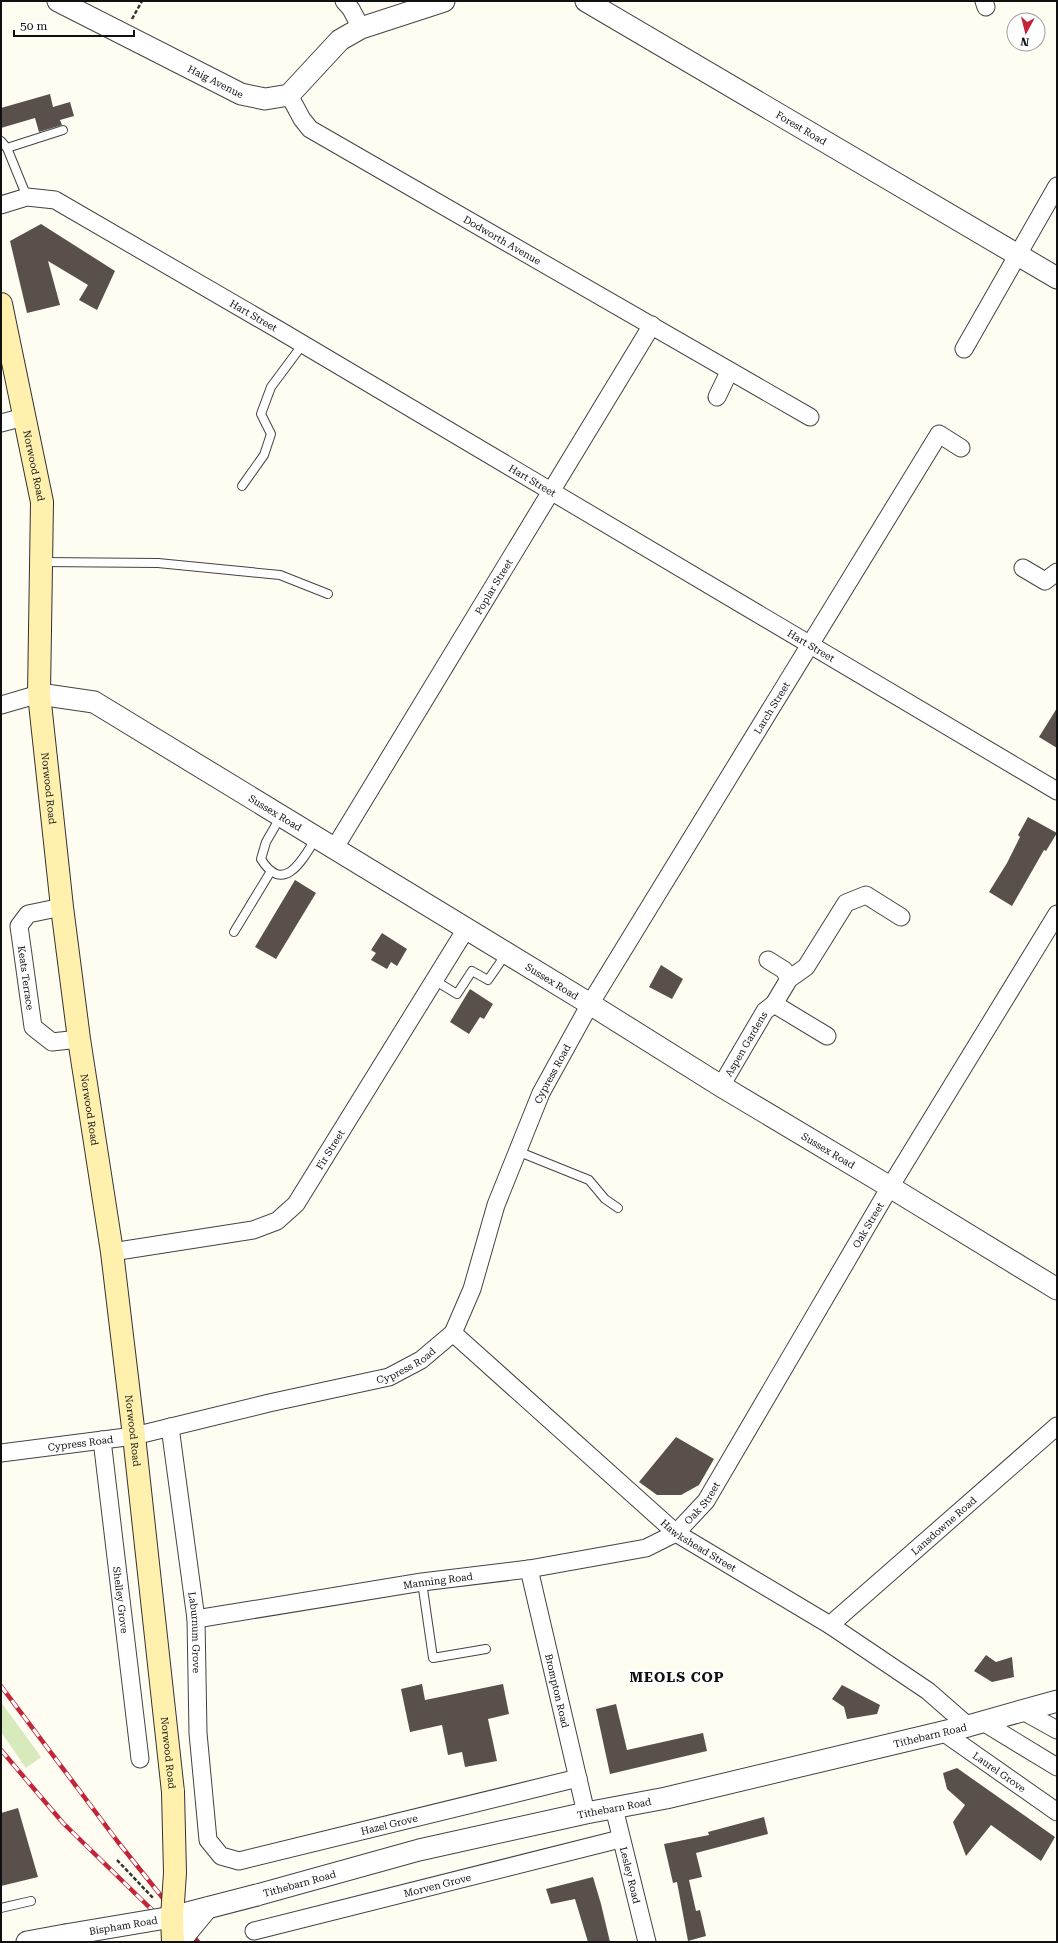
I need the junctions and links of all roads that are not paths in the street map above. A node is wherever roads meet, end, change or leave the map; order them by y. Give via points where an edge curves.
1 (58, 1) edge
2 (344, 1) edge
3 (444, 1) edge
4 (586, 1) edge
5 (361, 28) junction
6 (289, 94) junction
7 (63, 130) dead end
8 (1, 141) edge
9 (7, 148) junction
10 (1057, 186) edge
11 (27, 197) junction
12 (1, 205) edge
13 (1018, 255) junction
14 (1057, 278) edge
15 (1, 304) edge
16 (652, 325) junction
17 (303, 344) junction
18 (964, 349) dead end
19 (6, 353) edge
20 (729, 372) junction
21 (717, 397) dead end
22 (24, 417) junction
23 (810, 417) dead end
24 (1, 423) edge
25 (961, 448) dead end
26 (242, 486) dead end
27 (550, 492) junction
28 (41, 562) junction
29 (1023, 568) dead end
30 (1057, 572) edge
31 (328, 594) dead end
32 (810, 645) junction
33 (39, 694) junction
34 (1, 705) edge
35 (1057, 791) edge
36 (281, 816) junction
37 (316, 838) junction
38 (334, 849) junction
39 (271, 871) junction
40 (62, 907) junction
41 (1057, 914) edge
42 (901, 916) dead end
43 (466, 929) junction
44 (234, 932) dead end
45 (506, 953) junction
46 (768, 960) dead end
47 (789, 979) junction
48 (434, 980) junction
49 (590, 1004) junction
50 (774, 1004) junction
51 (827, 1036) dead end
52 (79, 1039) junction
53 (721, 1086) junction
54 (518, 1151) junction
55 (890, 1187) junction
56 (618, 1208) dead end
57 (112, 1252) junction
58 (1057, 1289) edge
59 (453, 1333) junction
60 (1057, 1426) edge
61 (170, 1427) junction
62 (134, 1436) junction
63 (102, 1440) junction
64 (1, 1453) edge
65 (676, 1533) junction
66 (529, 1569) junction
67 (422, 1582) junction
68 (196, 1619) junction
69 (830, 1625) junction
70 (486, 1649) dead end
71 (1057, 1701) edge
72 (1021, 1710) junction
73 (976, 1724) junction
74 (1057, 1730) edge
75 (943, 1732) junction
76 (140, 1759) dead end
77 (1057, 1767) edge
78 (578, 1778) junction
79 (614, 1808) junction
80 (586, 1812) junction
81 (1057, 1812) edge
82 (620, 1839) junction
83 (208, 1840) joint
84 (31, 1901) dead end
85 (1, 1908) edge
86 (207, 1908) junction
87 (172, 1918) junction
88 (254, 1931) dead end
89 (27, 1942) edge
90 (173, 1942) edge
91 (179, 1942) edge
92 (647, 1942) edge

1 - 6 street, Haig Avenue via 241,94 265,99
2 - 5 street
3 - 5 street
4 - 13 street, Forest Road
5 - 6 street via 340,40
6 - 16 street, Dodworth Avenue via 310,129
7 - 9 lane
8 - 9 lane
9 - 11 lane
10 - 13 street
11 - 12 street, Hart Street
11 - 17 street, Hart Street via 55,200
13 - 14 street, Forest Road
13 - 18 street
15 - 19 main road, Norwood Road
16 - 20 street, Dodworth Avenue
16 - 27 street, Poplar Street
17 - 26 lane via 271,388 260,414 271,434 264,455
17 - 27 street, Hart Street
19 - 22 main road, Norwood Road
20 - 21 street
20 - 23 street, Dodworth Avenue
22 - 24 street
22 - 28 main road, Norwood Road via 42,502
25 - 32 street, Larch Street via 939,434
27 - 32 street, Hart Street
27 - 38 street, Poplar Street
28 - 31 lane via 158,563 280,575
28 - 33 main road, Norwood Road
29 - 30 street via 1045,581
32 - 35 street, Hart Street
32 - 49 street, Larch Street
33 - 34 street
33 - 36 street, Sussex Road via 94,702
33 - 40 main road, Norwood Road
36 - 37 street, Sussex Road
36 - 39 lane via 262,851 261,859
37 - 38 street, Sussex Road
37 - 39 lane via 296,869 279,874
38 - 43 street, Sussex Road
39 - 44 lane
40 - 52 main road, Norwood Road
40 - 52 street, Keats Terrace via 28,914 19,926 32,1027 52,1042
41 - 55 street, Oak Street
42 - 47 street, Aspen Gardens via 866,895 846,903 806,967
43 - 45 street, Sussex Road
43 - 48 street, Fir Street
45 - 48 lane via 488,980 472,971 457,994
45 - 49 street, Sussex Road
46 - 47 street via 784,970
47 - 50 street, Aspen Gardens
48 - 57 street, Fir Street via 296,1204 277,1221 253,1230
49 - 53 street, Sussex Road
49 - 54 street, Cypress Road via 541,1093
50 - 51 street, Aspen Gardens
50 - 53 street, Aspen Gardens via 765,1010
52 - 57 main road, Norwood Road
53 - 55 street, Sussex Road
54 - 56 lane via 589,1180 605,1199
54 - 59 street, Cypress Road via 496,1205 472,1289
55 - 58 street, Sussex Road
55 - 65 street, Oak Street via 706,1501
57 - 62 main road, Norwood Road
59 - 61 street, Cypress Road via 421,1360 389,1377
59 - 65 street, Hawkshead Street
60 - 69 street, Lansdowne Road
61 - 62 street, Cypress Road
61 - 68 street, Laburnum Grove
62 - 63 street, Cypress Road
62 - 87 main road, Norwood Road, bridge via 173,1792 175,1873
63 - 64 street, Cypress Road
63 - 76 street, Shelley Grove
65 - 66 street, Manning Road via 646,1548
65 - 69 street, Hawkshead Street
66 - 67 street, Manning Road
66 - 78 street, Brompton Road
67 - 68 street, Manning Road
67 - 70 lane via 433,1658
68 - 83 street, Laburnum Grove via 198,1733
69 - 73 street, Hawkshead Street
71 - 72 street, Tithebarn Road
72 - 73 street, Tithebarn Road
72 - 74 street
73 - 75 street, Tithebarn Road
73 - 77 street, Hawkshead Street
75 - 79 street, Tithebarn Road
75 - 81 street, Laurel Grove
78 - 80 street, Brompton Road
78 - 83 street, Hazel Grove via 239,1861 221,1856
79 - 80 street, Tithebarn Road
79 - 82 street, Lesley Road
80 - 86 street, Tithebarn Road, bridge via 419,1850
82 - 88 street, Morven Grove
82 - 92 street, Lesley Road
84 - 85 lane
86 - 87 street, Tithebarn Road, bridge
86 - 91 street, bridge
87 - 89 street, Bispham Road, bridge
87 - 90 main road, Norwood Road, bridge

